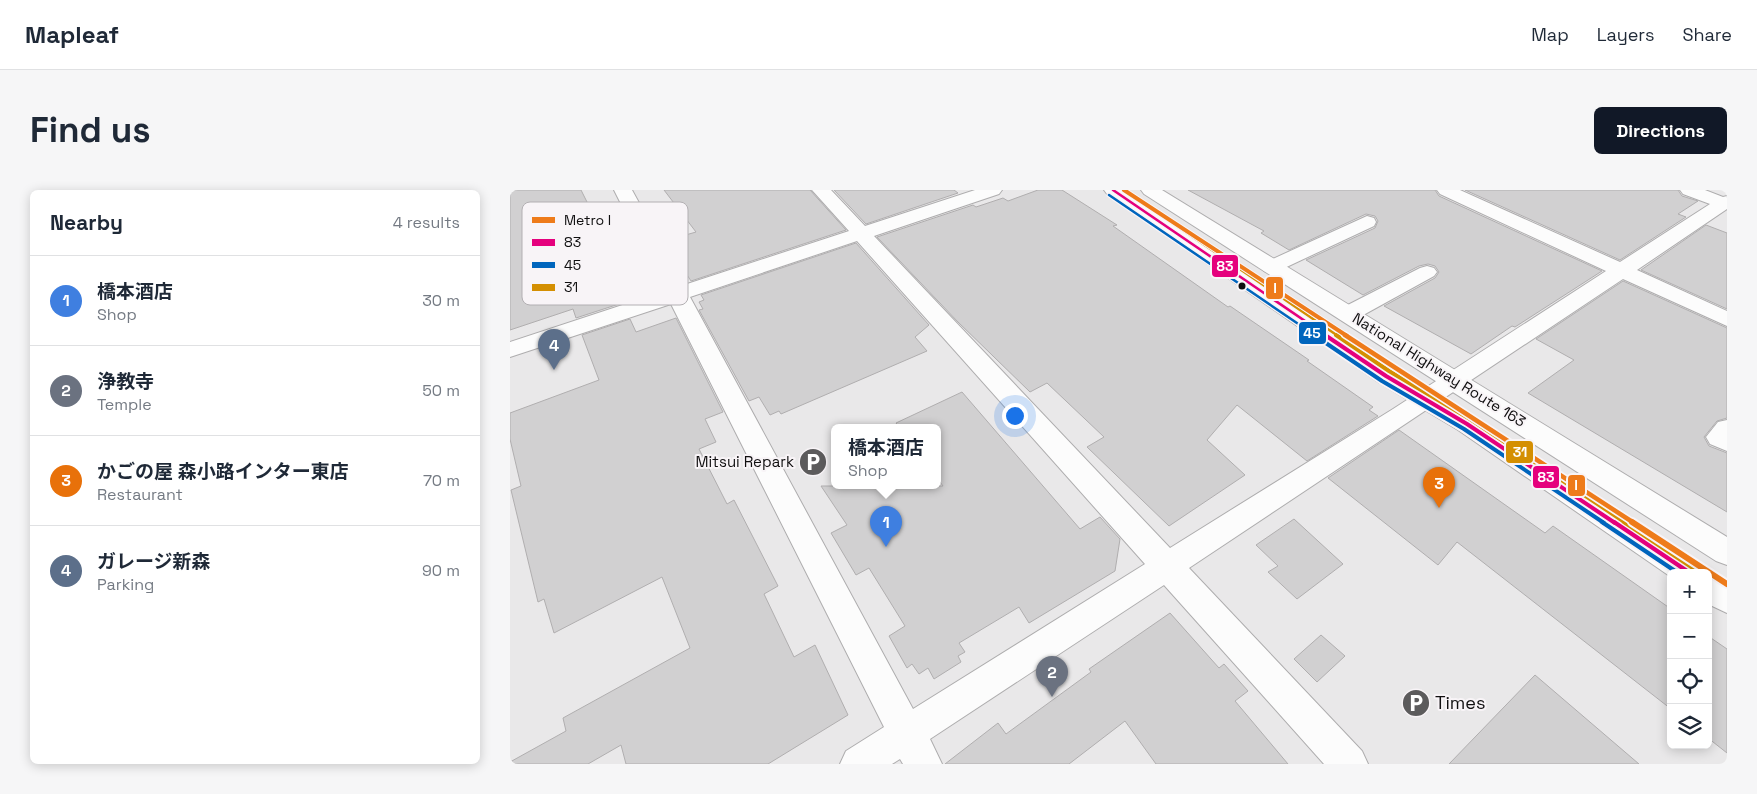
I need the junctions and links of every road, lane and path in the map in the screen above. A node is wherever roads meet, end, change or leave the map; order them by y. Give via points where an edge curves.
1 (623, 190) edge
2 (821, 190) edge
3 (993, 190) edge
4 (1114, 190) edge
5 (1150, 190) edge
6 (1446, 190) edge
7 (1689, 190) edge
8 (629, 202) edge
9 (1726, 203) edge
10 (1367, 222) dead end
11 (861, 234) junction
12 (1271, 267) junction
13 (1621, 270) junction
14 (1427, 272) dead end
15 (688, 290) edge
16 (643, 305) edge
17 (684, 305) edge
18 (1348, 314) junction
19 (1727, 319) edge
20 (510, 350) edge
21 (1454, 379) junction
22 (1424, 400) junction
23 (1727, 429) edge
24 (1727, 441) edge
25 (1727, 552) edge
26 (1166, 566) junction
27 (1684, 569) edge
28 (1712, 589) edge
29 (1727, 599) edge
30 (908, 733) junction
31 (859, 764) edge
32 (923, 764) edge
33 (1349, 764) edge

1 - 8 main road
2 - 11 main road
3 - 11 main road
4 - 22 main road, National Highway Route 163
5 - 12 main road, National Highway Route 163
6 - 13 main road
7 - 9 main road
9 - 13 main road
10 - 12 main road
11 - 15 main road
11 - 26 main road
12 - 18 main road, National Highway Route 163
13 - 19 main road
13 - 21 main road
14 - 18 main road
16 - 20 main road
17 - 30 main road
18 - 21 main road, National Highway Route 163
21 - 22 main road
21 - 25 main road, National Highway Route 163
22 - 26 main road
22 - 27 main road, National Highway Route 163 via 1474,428
23 - 24 main road via 1719,437
26 - 30 main road
26 - 33 main road
28 - 29 main road
30 - 31 main road
30 - 32 main road

